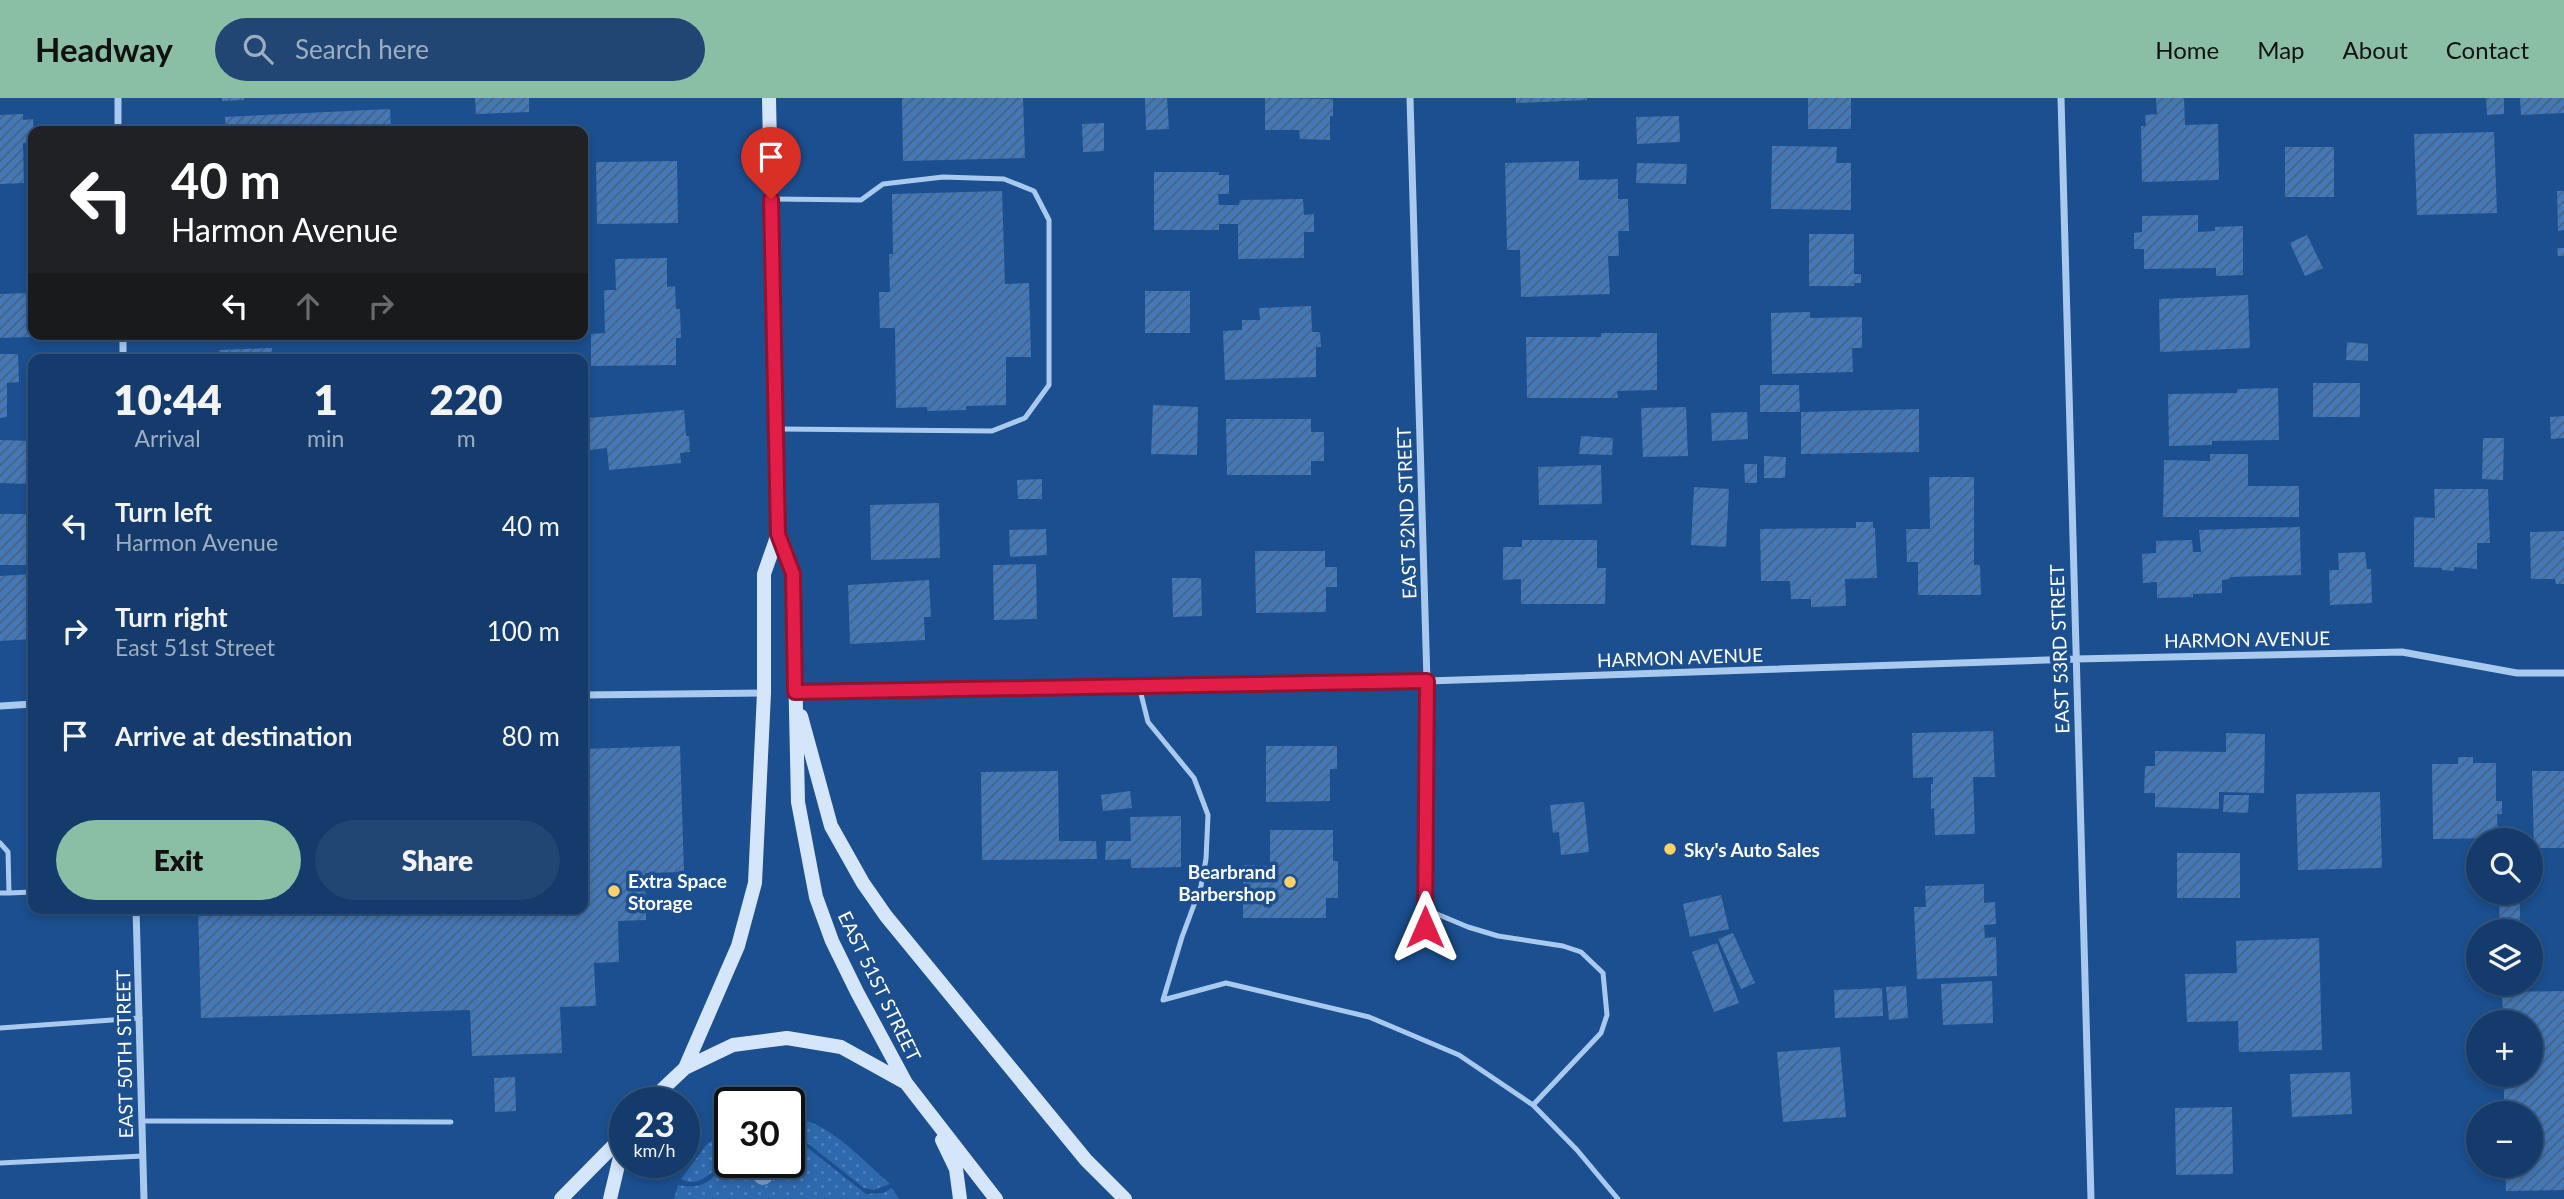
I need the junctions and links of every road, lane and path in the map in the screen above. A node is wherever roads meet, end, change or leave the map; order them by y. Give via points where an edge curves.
1 (118, 98) edge
2 (769, 98) edge
3 (1410, 98) edge
4 (2061, 98) edge
5 (118, 126) edge
6 (771, 199) junction
7 (776, 429) junction
8 (778, 534) junction
9 (2075, 659) junction
10 (2564, 673) edge
11 (1427, 681) junction
12 (1139, 686) junction
13 (795, 692) junction
14 (764, 693) junction
15 (588, 695) edge
16 (28, 704) edge
17 (0, 706) edge
18 (0, 843) edge
19 (28, 892) edge
20 (0, 893) edge
21 (9, 893) junction
22 (1425, 909) junction
23 (136, 914) edge
24 (1425, 927) dead end
25 (140, 1018) junction
26 (0, 1028) edge
27 (685, 1068) junction
28 (906, 1083) junction
29 (665, 1087) edge
30 (1533, 1105) junction
31 (929, 1113) junction
32 (142, 1121) junction
33 (452, 1122) dead end
34 (609, 1151) edge
35 (143, 1156) junction
36 (0, 1163) edge
37 (615, 1178) edge
38 (144, 1199) edge
39 (561, 1199) edge
40 (610, 1199) edge
41 (960, 1199) edge
42 (996, 1199) edge
43 (1125, 1199) edge
44 (1618, 1199) edge
45 (2091, 1199) edge

1 - 5 street
2 - 6 main road, EAST 51ST STREET
3 - 11 street, EAST 52ND STREET
4 - 9 street, EAST 53RD STREET
6 - 7 main road, EAST 51ST STREET
6 - 7 lane via 861,200 883,184 943,177 1004,179 1034,191 1049,220 1049,385 1025,418 992,431
7 - 8 main road, EAST 51ST STREET
8 - 13 main road, EAST 51ST STREET via 793,574
8 - 14 main road, EAST 51ST STREET via 764,574
9 - 10 street, HARMON AVENUE via 2402,652 2517,673
9 - 11 street, HARMON AVENUE
9 - 45 street, EAST 53RD STREET
11 - 12 street, HARMON AVENUE
11 - 22 street, EAST 52ND STREET
12 - 13 street, HARMON AVENUE
12 - 30 lane via 1148,722 1194,778 1208,815 1202,886 1163,1000 1226,983 1369,1017 1459,1055
13 - 28 main road, EAST 51ST STREET via 798,802 816,897 832,941
13 - 43 main road via 831,825 863,883 1086,1160
14 - 15 street
14 - 27 main road, EAST 51ST STREET via 755,883 738,946
16 - 17 street
18 - 21 lane via 8,852
19 - 21 lane
20 - 21 lane
22 - 24 street, EAST 52ND STREET
22 - 30 lane via 1498,936 1581,952 1603,973 1607,1015 1601,1034
23 - 25 street, EAST 50TH STREET
25 - 26 lane
25 - 32 street, EAST 50TH STREET
27 - 28 main road via 733,1045 787,1038 841,1047
27 - 29 main road
28 - 31 main road
30 - 44 lane
31 - 41 main road via 956,1169
31 - 42 main road
32 - 33 lane
32 - 35 street, EAST 50TH STREET
34 - 39 main road
35 - 36 lane
35 - 38 street, EAST 50TH STREET
37 - 40 main road

